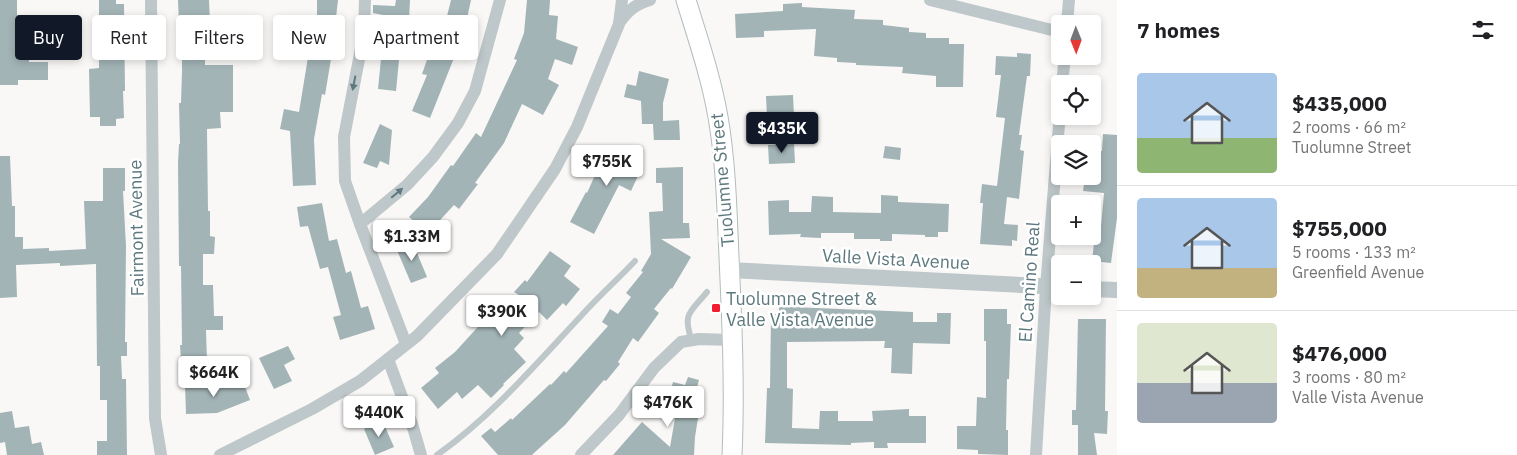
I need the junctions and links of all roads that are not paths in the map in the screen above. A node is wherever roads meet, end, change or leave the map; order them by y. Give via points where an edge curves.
1 (150, 0) edge
2 (365, 0) edge
3 (500, 0) edge
4 (622, 0) edge
5 (650, 0) edge
6 (686, 0) edge
7 (930, 0) edge
8 (1069, 0) edge
9 (1068, 15) edge
10 (618, 24) junction
11 (1051, 30) edge
12 (1059, 125) edge
13 (360, 224) junction
14 (1054, 255) edge
15 (635, 261) dead end
16 (730, 270) junction
17 (1051, 287) edge
18 (1101, 289) edge
19 (1117, 290) edge
20 (707, 292) dead end
21 (1051, 305) edge
22 (687, 326) junction
23 (732, 340) junction
24 (686, 342) junction
25 (406, 344) junction
26 (388, 359) junction
27 (161, 455) edge
28 (220, 455) edge
29 (420, 455) edge
30 (437, 455) edge
31 (581, 455) edge
32 (732, 455) edge
33 (1036, 455) edge

1 - 27 street, Fairmont Avenue via 155,418
2 -> 13 street via 364,33 344,137 345,182
13 -> 3 street via 407,185 458,123 475,91
4 - 10 street
5 - 10 street via 627,12
6 - 16 main road, Tuolumne Street via 718,118
7 - 11 street
8 - 9 street
10 - 25 street via 577,127 555,169 497,254
12 - 14 street, El Camino Real
13 - 25 street
15 - 30 lane via 516,387 462,437
16 - 17 street, Valle Vista Avenue
16 - 23 main road, Tuolumne Street
18 - 19 street
20 - 22 lane via 688,315
21 - 33 street, El Camino Real
22 - 24 lane
22 - 24 lane
23 - 24 street
23 - 32 main road, Tuolumne Street
24 - 31 street via 654,368 619,415
25 - 26 street
26 - 28 street via 360,381 312,409
26 - 29 street

